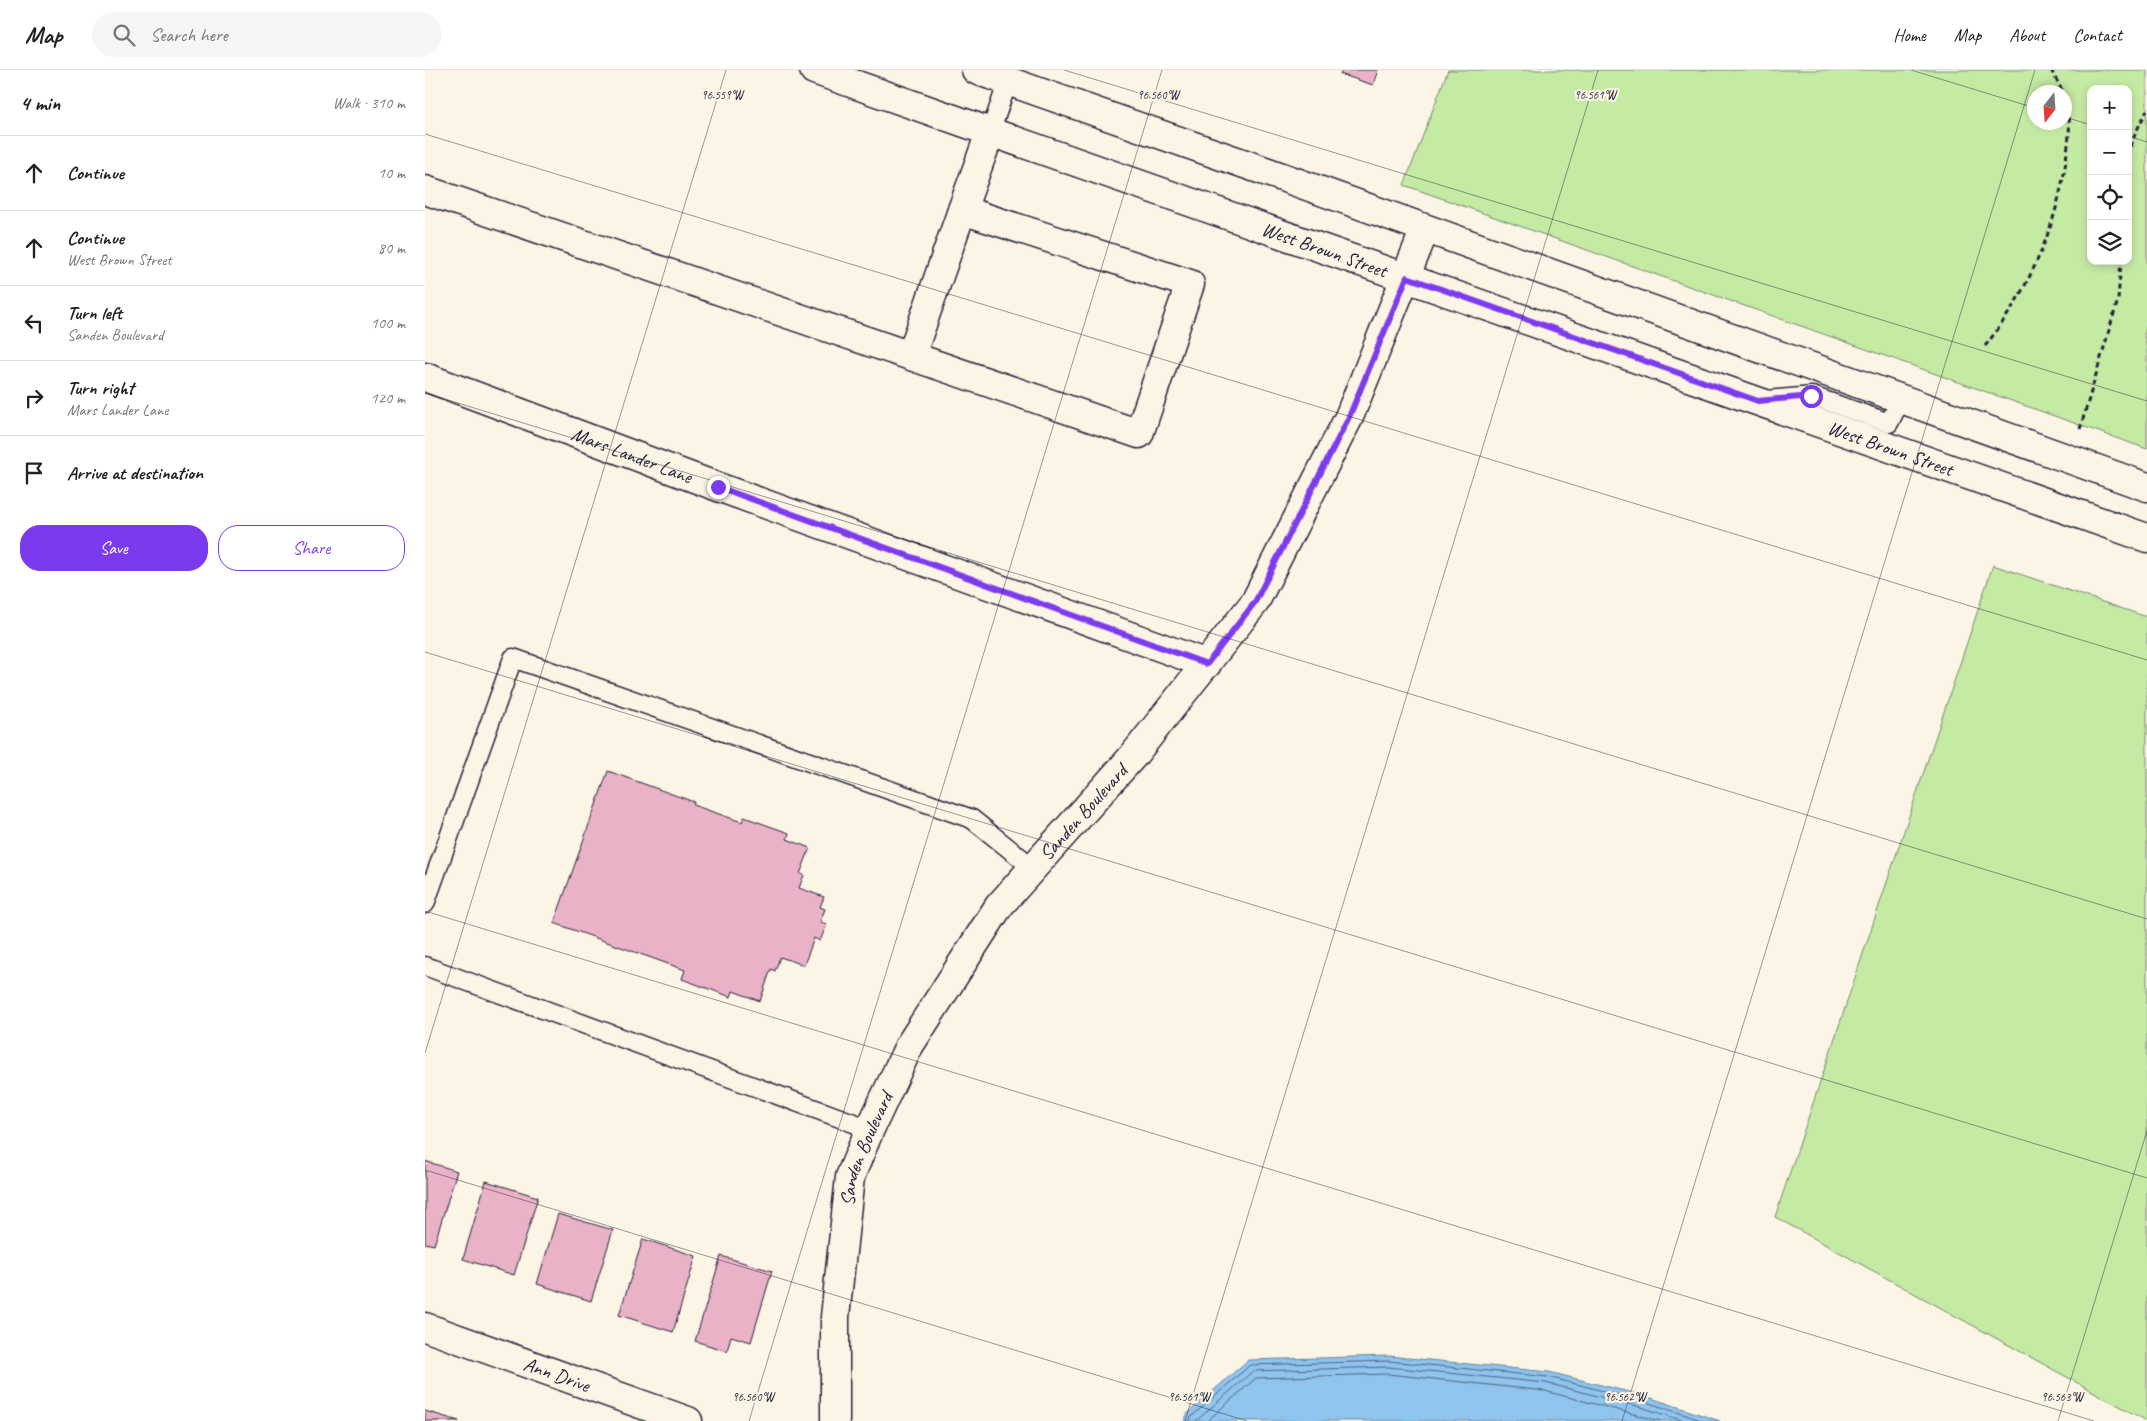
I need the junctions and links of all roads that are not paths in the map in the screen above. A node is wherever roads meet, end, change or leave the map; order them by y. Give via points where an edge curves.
1 (814, 70) edge
2 (976, 70) edge
3 (1008, 82) junction
4 (991, 130) junction
5 (425, 190) edge
6 (962, 210) junction
7 (1425, 229) junction
8 (1407, 277) junction
9 (911, 356) junction
10 (425, 377) edge
11 (1901, 399) junction
12 (1758, 401) junction
13 (2147, 487) edge
14 (2147, 538) edge
15 (1207, 664) junction
16 (1032, 867) junction
17 (425, 904) edge
18 (425, 966) edge
19 (870, 1129) junction
20 (425, 1327) edge
21 (688, 1421) edge
22 (835, 1421) edge

1 - 4 street, West Brown Street
2 - 3 street
3 - 4 lane
3 - 7 street
4 - 6 street
4 - 8 street, West Brown Street
5 - 9 street
6 - 9 street
6 - 9 street via 1190,284 1139,434
7 - 8 street, Sanden Boulevard
7 - 11 street
8 - 12 street, West Brown Street
8 - 15 street, Sanden Boulevard via 1349,417 1255,602
10 - 15 street, Mars Lander Lane
11 - 12 lane via 1889,423 1811,396
11 - 13 street
12 - 14 street, West Brown Street
15 - 16 street, Sanden Boulevard via 1133,756
16 - 17 lane via 972,819 513,658
16 - 19 street, Sanden Boulevard via 999,906 909,1046
18 - 19 lane
19 - 22 street, Sanden Boulevard via 850,1177 835,1317
20 - 21 street, Ann Drive

